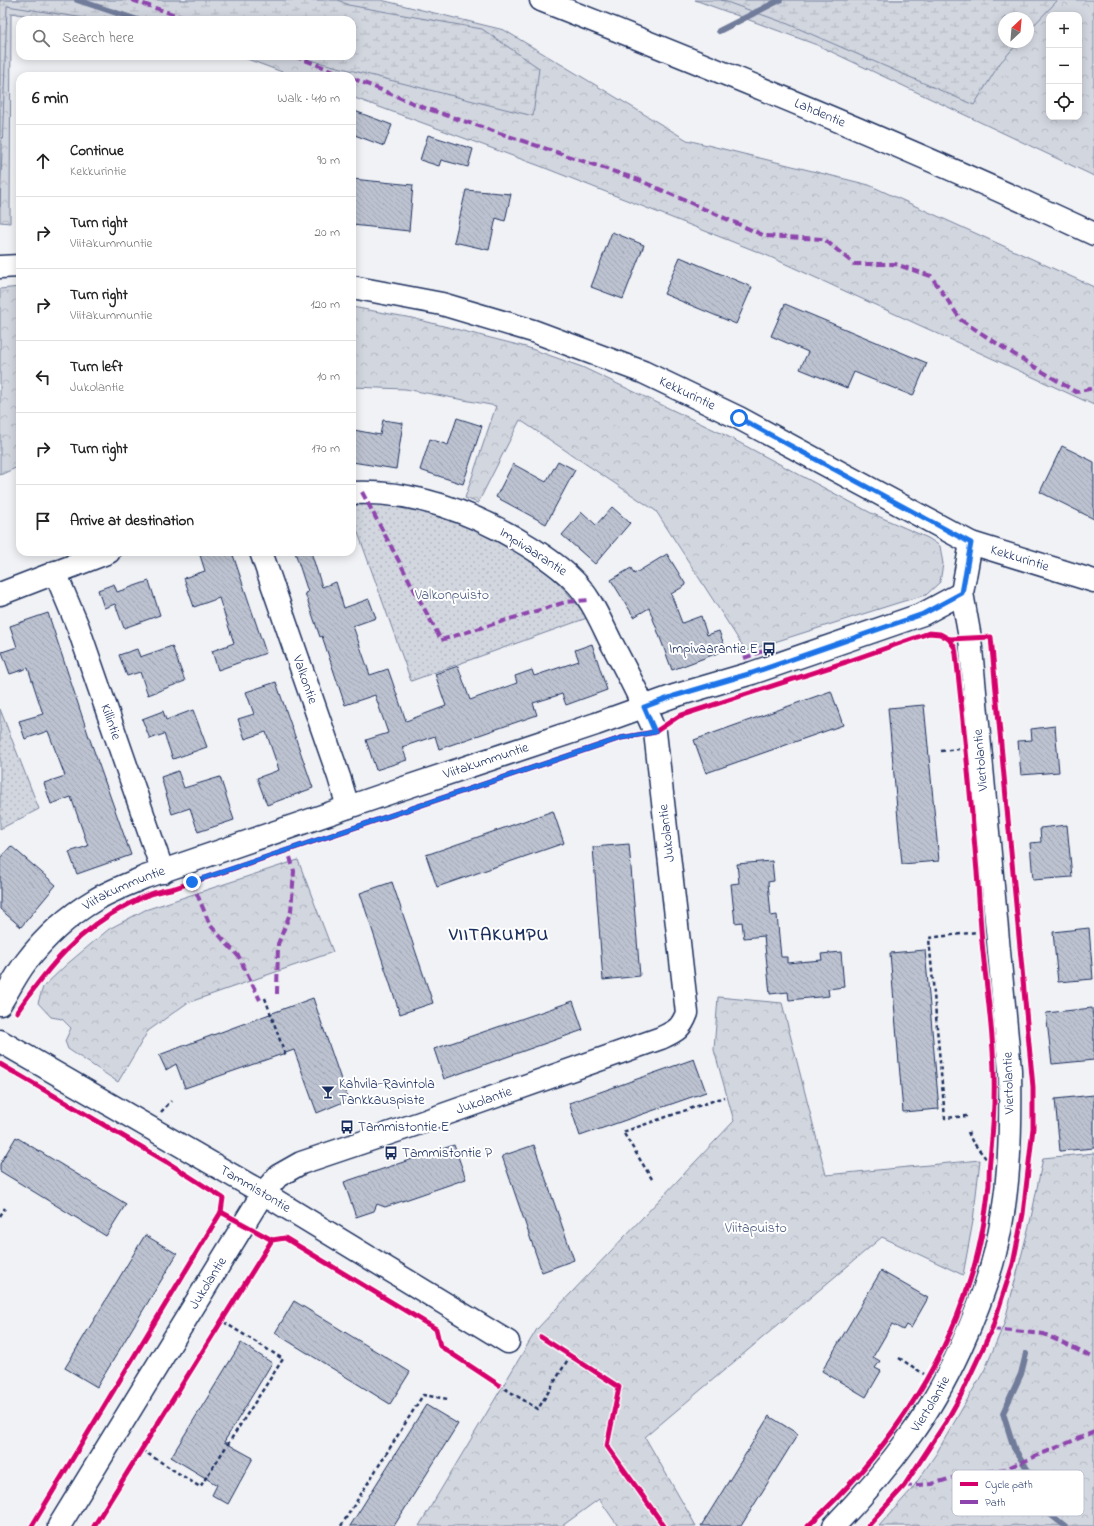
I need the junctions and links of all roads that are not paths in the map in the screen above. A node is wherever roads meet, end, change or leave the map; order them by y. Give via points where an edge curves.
1 (542, 0) edge
2 (1094, 234) edge
3 (16, 266) edge
4 (0, 267) edge
5 (356, 288) edge
6 (356, 493) edge
7 (971, 543) junction
8 (98, 556) edge
9 (262, 556) edge
10 (55, 572) junction
11 (1094, 581) edge
12 (962, 593) junction
13 (0, 594) edge
14 (644, 707) junction
15 (348, 808) junction
16 (163, 872) junction
17 (0, 1004) edge
18 (0, 1041) edge
19 (263, 1193) junction
20 (508, 1342) dead end
21 (59, 1526) edge
22 (834, 1526) edge

1 - 2 main road, Lahdentie via 885,140
3 - 4 main road
5 - 7 main road, Kekkurintie via 442,304 533,331 643,372 739,418
6 - 14 main road, Impivaarantie via 392,495 446,506 493,526 545,557 571,578 589,600
7 - 11 main road, Kekkurintie
7 - 12 main road
8 - 10 main road
9 - 15 main road, Valkontie
10 - 13 main road
10 - 16 main road, Killintie via 78,627
12 - 14 main road, Viitakummuntie via 923,614
12 - 22 main road, Viertolantie via 970,638 1010,1070 1010,1140 1005,1198 986,1285 949,1372 910,1436
14 - 15 main road, Viitakummuntie
14 - 19 main road, Jukolantie via 655,732 686,995 687,1013 682,1025 661,1038 301,1163 278,1176
15 - 16 main road, Viitakummuntie
16 - 17 main road, Viitakummuntie via 95,899 68,918 26,962
18 - 19 main road, Tammistontie
19 - 20 main road, Tammistontie
19 - 21 main road, Jukolantie

